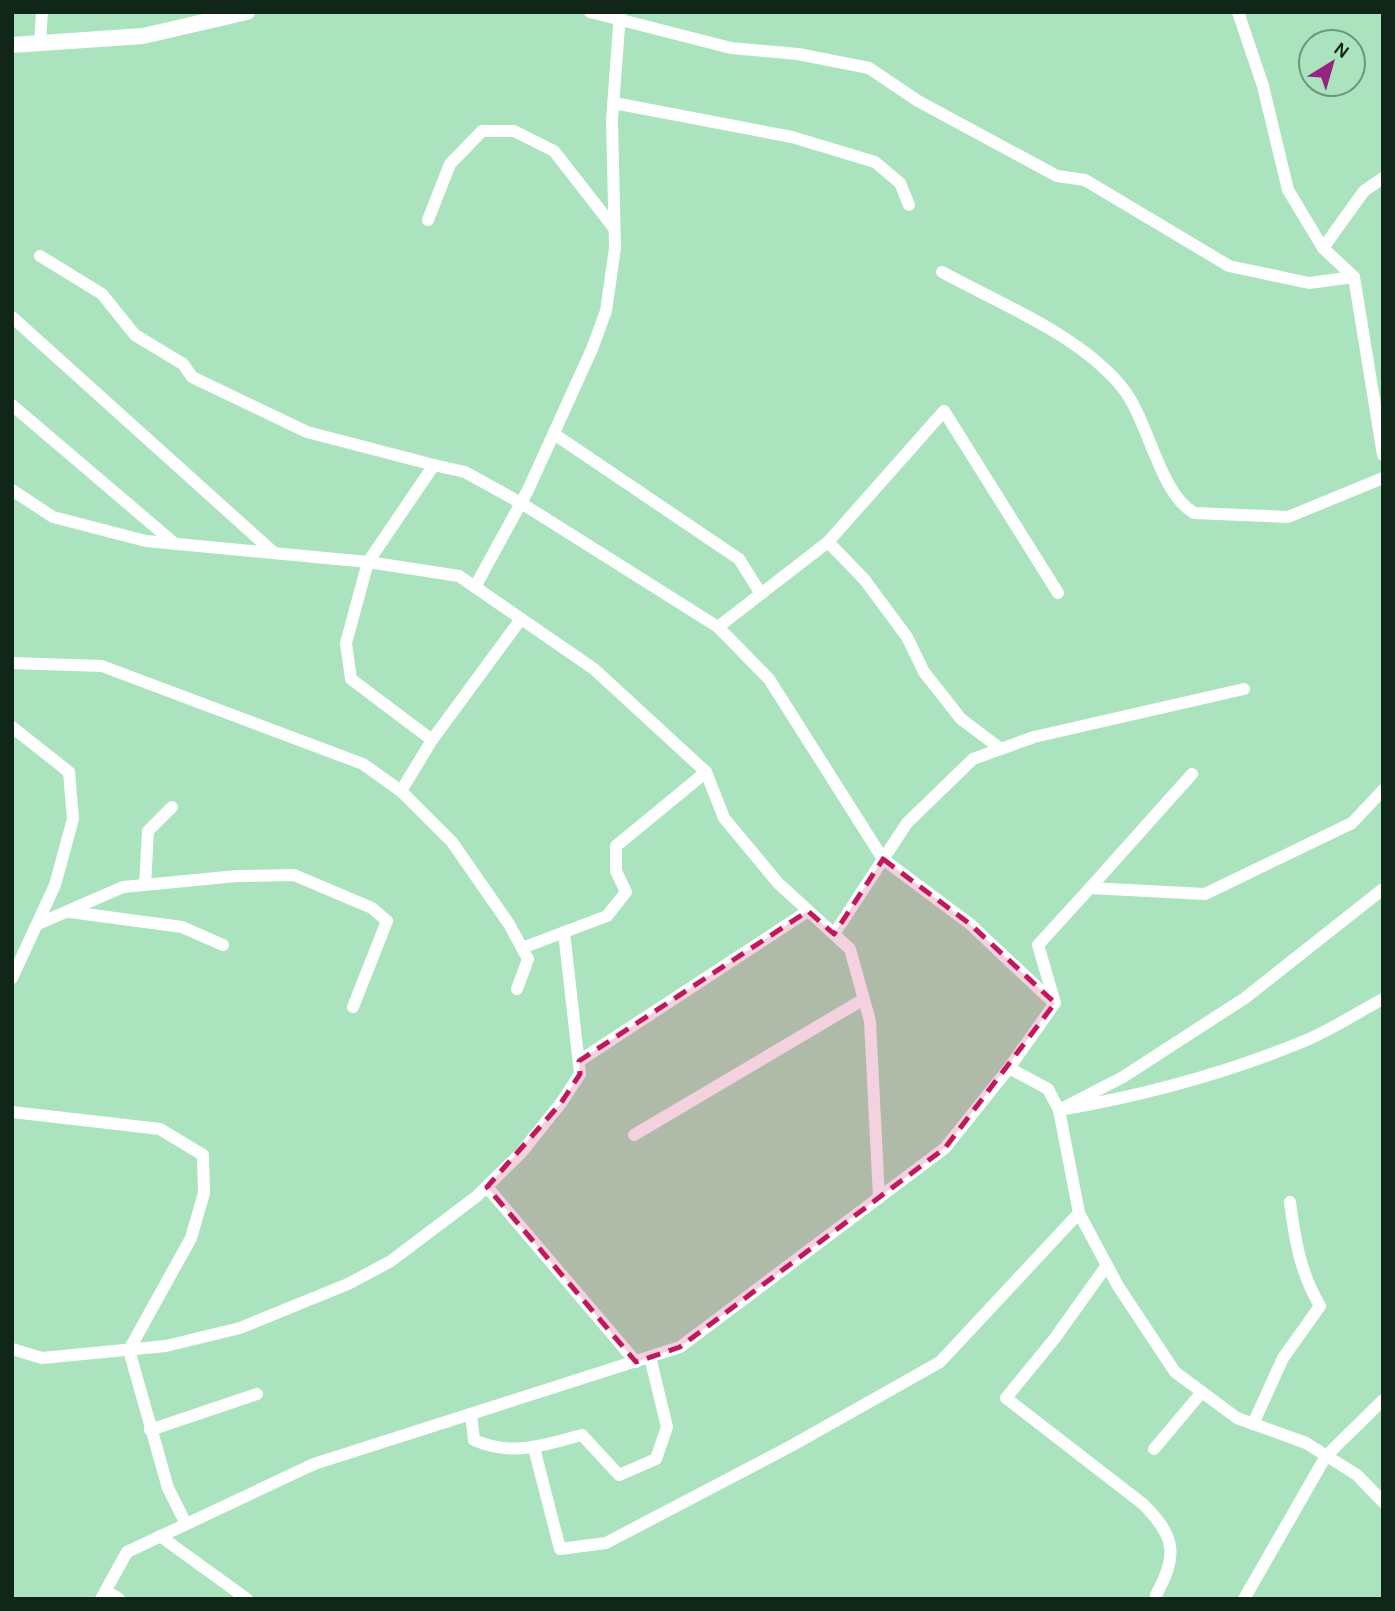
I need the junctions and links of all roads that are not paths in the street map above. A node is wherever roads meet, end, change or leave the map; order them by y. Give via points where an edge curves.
1 (42, 12) edge
2 (247, 12) edge
3 (590, 12) edge
4 (1238, 12) edge
5 (620, 17) edge
6 (40, 43) junction
7 (12, 45) edge
8 (614, 103) junction
9 (1383, 178) edge
10 (909, 205) dead end
11 (428, 220) dead end
12 (614, 228) junction
13 (1323, 248) junction
14 (40, 256) dead end
15 (942, 272) dead end
16 (1354, 277) junction
17 (12, 317) edge
18 (12, 405) edge
19 (554, 434) junction
20 (1383, 454) edge
21 (434, 465) junction
22 (1383, 478) edge
23 (12, 490) edge
24 (521, 503) junction
25 (828, 542) junction
26 (174, 543) junction
27 (273, 552) junction
28 (368, 562) junction
29 (475, 587) junction
30 (1058, 593) dead end
31 (761, 594) junction
32 (521, 619) junction
33 (719, 627) junction
34 (12, 663) edge
35 (1244, 689) dead end
36 (12, 727) edge
37 (432, 740) junction
38 (1001, 749) junction
39 (706, 772) junction
40 (1192, 774) dead end
41 (1383, 790) edge
42 (401, 791) junction
43 (172, 807) dead end
44 (883, 859) junction
45 (145, 885) junction
46 (1090, 888) junction
47 (1383, 890) edge
48 (808, 911) junction
49 (66, 912) junction
50 (38, 924) junction
51 (564, 932) junction
52 (834, 934) junction
53 (223, 945) dead end
54 (522, 948) junction
55 (12, 978) edge
56 (517, 989) dead end
57 (864, 999) junction
58 (1383, 999) edge
59 (1055, 1003) junction
60 (354, 1007) dead end
61 (579, 1061) junction
62 (1009, 1068) junction
63 (1059, 1110) junction
64 (12, 1112) edge
65 (634, 1135) dead end
66 (486, 1187) junction
67 (879, 1198) junction
68 (1290, 1202) dead end
69 (1079, 1213) junction
70 (1107, 1265) junction
71 (12, 1349) edge
72 (128, 1350) junction
73 (650, 1357) junction
74 (636, 1362) junction
75 (1202, 1392) junction
76 (257, 1394) dead end
77 (1383, 1400) edge
78 (471, 1413) junction
79 (1253, 1424) junction
80 (150, 1430) junction
81 (534, 1448) junction
82 (1154, 1449) dead end
83 (1326, 1456) junction
84 (1383, 1502) edge
85 (186, 1524) junction
86 (160, 1536) junction
87 (1156, 1595) dead end
88 (111, 1598) edge
89 (247, 1599) edge
90 (1244, 1599) edge

1 - 6 street
2 - 6 street via 143,36
3 - 5 street
4 - 13 street via 1263,86 1288,190
5 - 8 street
5 - 16 street via 731,48 798,54 869,68 918,101 1057,176 1085,180 1229,266 1309,283
6 - 7 street
8 - 10 street via 792,137 874,162 901,183
8 - 12 street
9 - 13 street via 1364,191
11 - 12 street via 450,164 482,131 514,131 554,151
12 - 19 street via 606,311
13 - 16 street
14 - 21 street via 102,294 135,335 183,364 192,377 307,432
15 - 22 street via 1072,342 1100,365 1122,387 1169,484 1185,508 1194,513 1289,517
16 - 20 street
17 - 27 street
18 - 26 street
19 - 24 street
19 - 31 street via 740,559
21 - 24 street via 465,472
21 - 28 street
23 - 26 street via 52,517 146,541
24 - 29 street
24 - 33 street
25 - 30 street via 944,411
25 - 31 street
25 - 38 street via 864,579 907,638 924,672 961,719
26 - 27 street
27 - 28 street
28 - 29 street via 459,576
28 - 37 street via 346,643 351,679
29 - 32 street
31 - 33 street
32 - 37 street
32 - 39 street via 594,669
33 - 44 street via 769,679
34 - 42 street via 102,666 363,764
35 - 38 street via 1034,737
36 - 50 street via 69,772 73,820 55,885
37 - 42 street
38 - 44 street via 973,759 906,823
39 - 48 street via 724,818
39 - 51 street via 616,846 617,871 626,892 607,916
40 - 46 street
41 - 46 street via 1352,823 1205,894
42 - 54 street via 452,842
43 - 45 street via 148,831
44 - 52 street
44 - 59 street via 970,924
45 - 49 street via 123,887
45 - 60 street via 294,875 372,908 387,921
46 - 59 street via 1038,946
47 - 63 street via 1245,998 1123,1077
48 - 52 street
48 - 61 street
49 - 50 street
49 - 53 street via 182,928
50 - 55 street
51 - 54 street
51 - 61 street
52 - 57 street via 850,949
54 - 56 street via 527,959
57 - 65 street
57 - 67 street via 870,1021
58 - 63 street via 1304,1042 1131,1098
59 - 62 street
61 - 66 street via 580,1074 561,1103
62 - 63 street via 1048,1088
62 - 67 street via 945,1148
63 - 69 street
64 - 72 street via 160,1129 202,1155 204,1193 191,1238
66 - 72 street via 391,1261 348,1284 240,1328
66 - 74 street
67 - 73 street via 680,1347
68 - 79 street via 1296,1251 1320,1306 1283,1358
69 - 70 street
69 - 81 street via 940,1362 606,1543 560,1549
70 - 75 street via 1175,1372
70 - 87 street via 1006,1398 1161,1522 1172,1548 1171,1568
71 - 72 street via 42,1358
72 - 80 street
73 - 74 street
73 - 81 street via 667,1427 656,1460 619,1475 582,1434
74 - 78 street
75 - 79 street
75 - 82 street
76 - 80 street
77 - 83 street
78 - 81 street via 474,1440 495,1449
78 - 85 street via 314,1464
79 - 83 street via 1306,1443
80 - 85 street
83 - 84 street via 1357,1475
83 - 90 street
85 - 86 street
86 - 88 street via 127,1552
86 - 89 street

